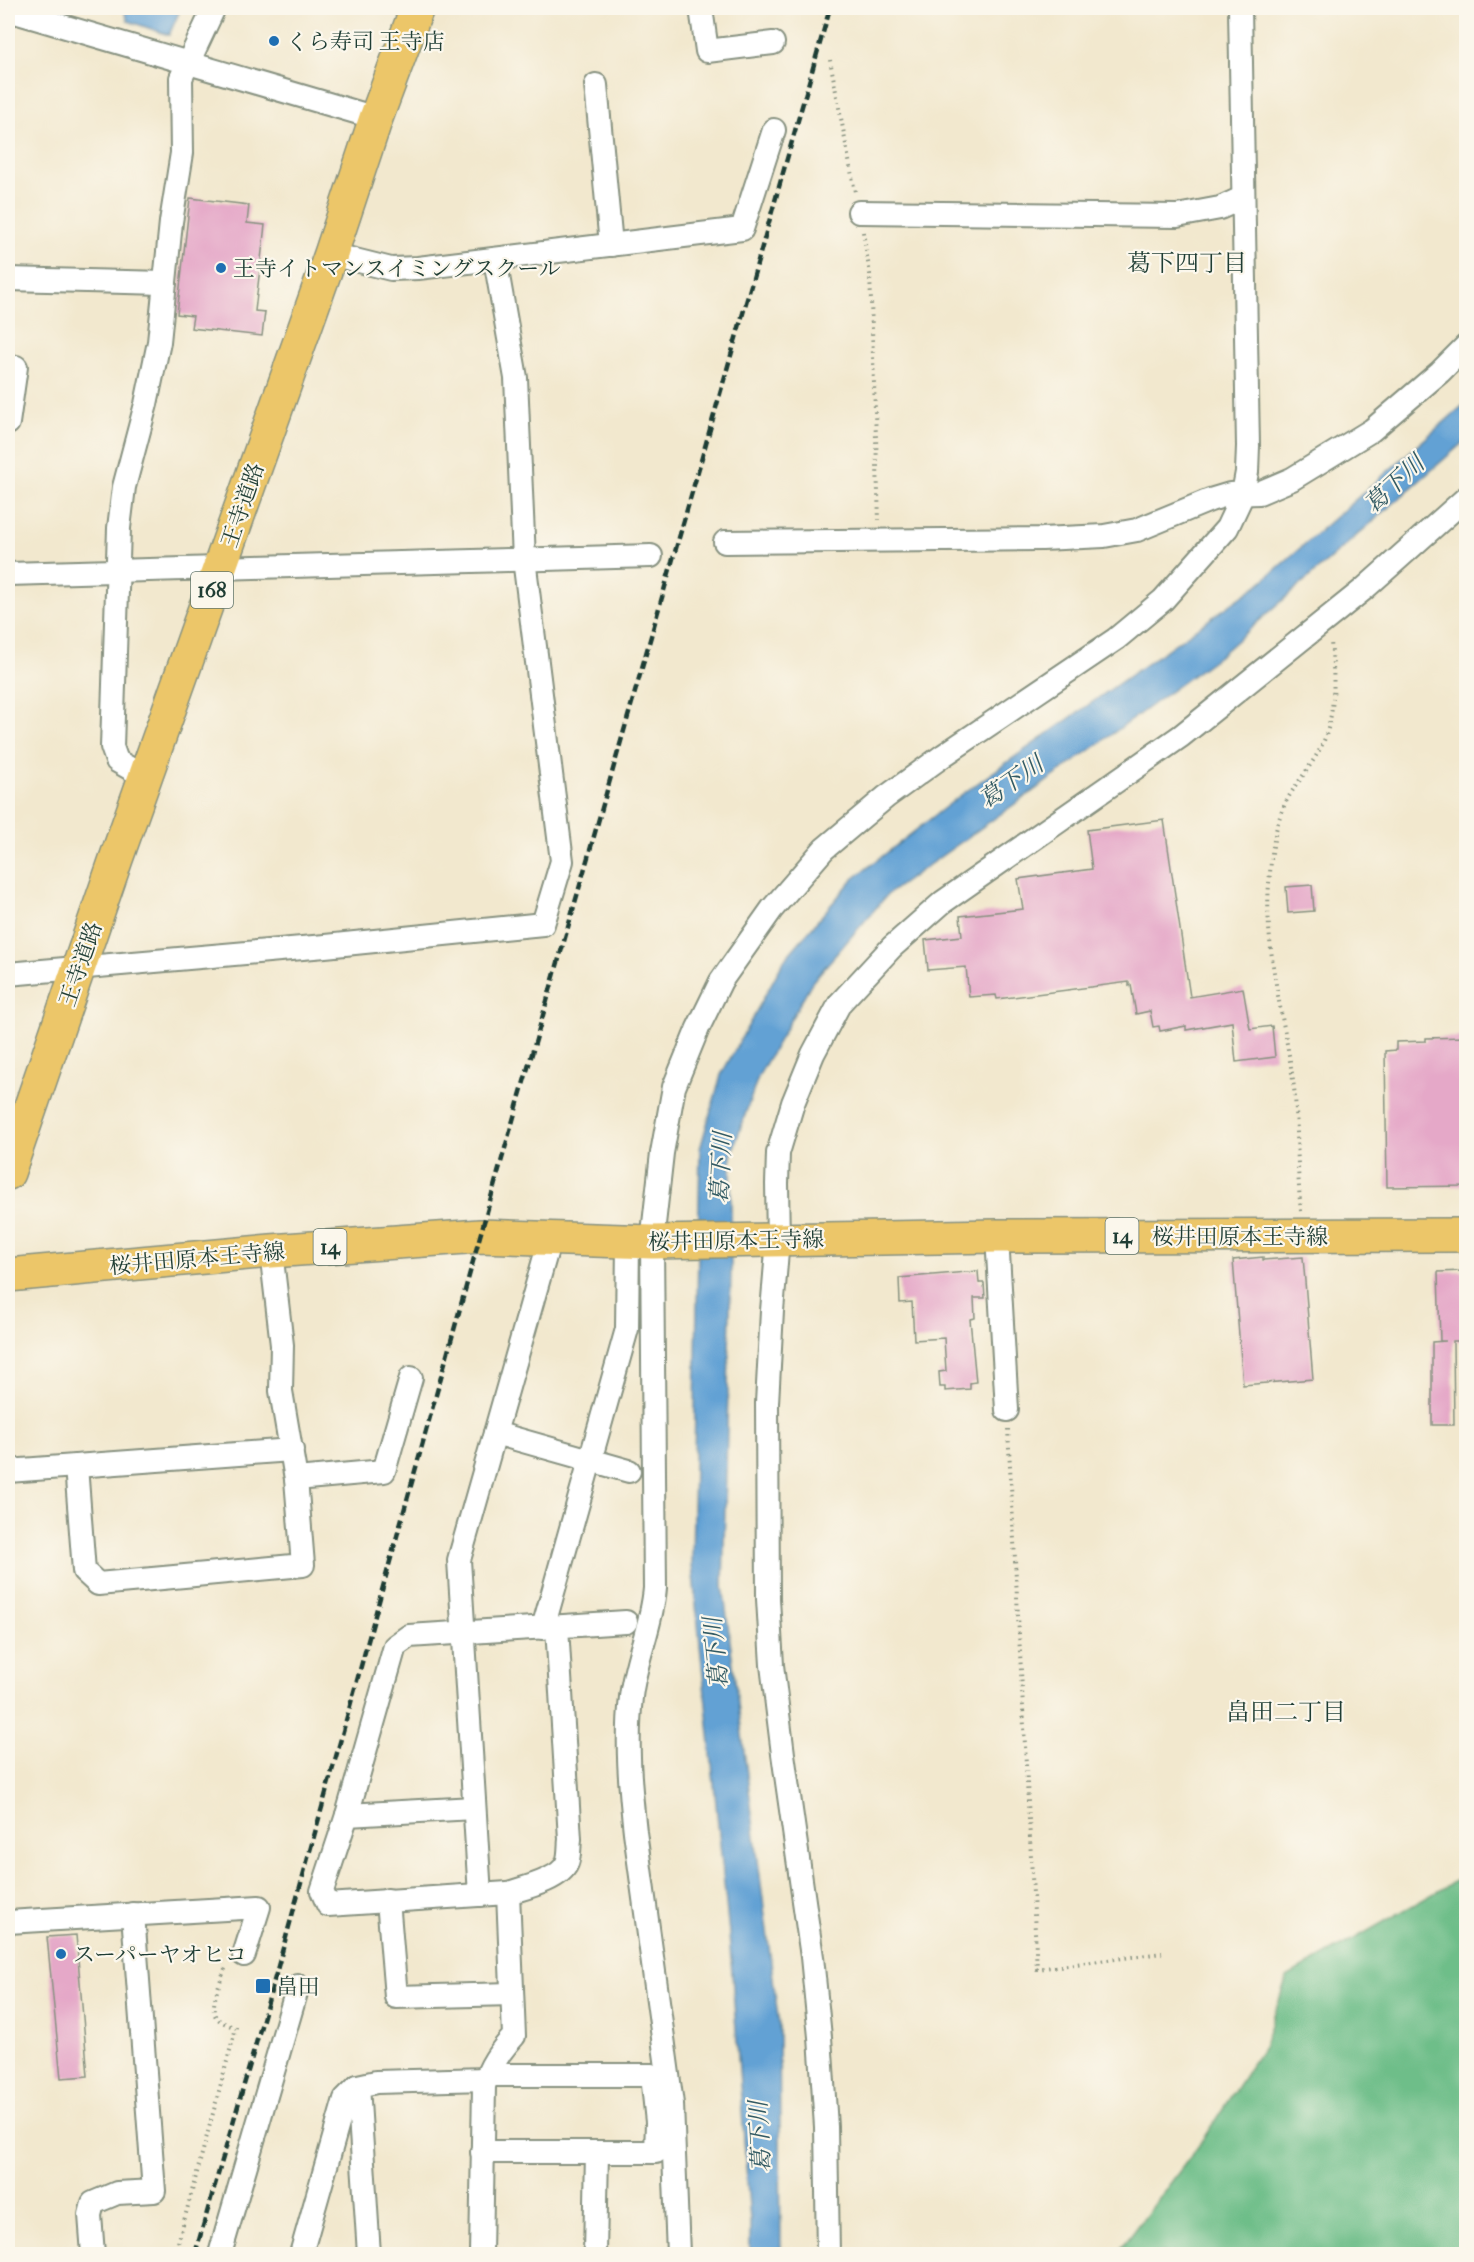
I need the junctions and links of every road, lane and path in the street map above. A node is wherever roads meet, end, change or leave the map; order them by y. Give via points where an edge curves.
1 (214, 8) edge
2 (417, 8) edge
3 (701, 8) edge
4 (1240, 8) edge
5 (8, 10) edge
6 (773, 43) dead end
7 (830, 60) dead end
8 (187, 63) junction
9 (596, 85) dead end
10 (376, 118) junction
11 (774, 130) dead end
12 (1242, 198) junction
13 (859, 212) junction
14 (611, 245) junction
15 (331, 254) junction
16 (495, 259) junction
17 (8, 279) edge
18 (165, 283) junction
19 (1467, 346) edge
20 (16, 367) dead end
21 (8, 423) edge
22 (1243, 494) junction
23 (1467, 498) edge
24 (863, 541) junction
25 (725, 542) dead end
26 (651, 556) dead end
27 (524, 559) junction
28 (220, 568) junction
29 (119, 570) junction
30 (8, 574) edge
31 (1328, 618) junction
32 (145, 777) junction
33 (79, 967) junction
34 (8, 974) edge
35 (8, 1173) edge
36 (1467, 1235) edge
37 (997, 1236) junction
38 (1304, 1236) junction
39 (550, 1239) junction
40 (778, 1239) junction
41 (640, 1241) junction
42 (271, 1251) junction
43 (8, 1275) edge
44 (411, 1378) dead end
45 (1007, 1410) joint
46 (495, 1433) junction
47 (292, 1450) junction
48 (590, 1460) junction
49 (76, 1466) junction
50 (8, 1471) edge
51 (629, 1471) dead end
52 (296, 1479) junction
53 (626, 1622) dead end
54 (550, 1627) junction
55 (463, 1633) junction
56 (474, 1808) junction
57 (347, 1815) junction
58 (507, 1893) junction
59 (480, 1895) junction
60 (388, 1900) junction
61 (133, 1914) junction
62 (8, 1922) edge
63 (1162, 1953) dead end
64 (236, 1958) joint
65 (298, 1986) dead end
66 (512, 1994) junction
67 (487, 2077) junction
68 (358, 2086) junction
69 (482, 2152) junction
70 (597, 2152) junction
71 (93, 2254) edge
72 (175, 2254) edge
73 (220, 2254) edge
74 (301, 2254) edge
75 (369, 2254) edge
76 (481, 2254) edge
77 (595, 2254) edge
78 (678, 2254) edge
79 (828, 2254) edge

1 - 8 street
2 - 10 main road, 王寺道路 / 168
3 - 6 street via 707,51
4 - 12 street
5 - 8 street
7 - 13 path
8 - 10 street
8 - 18 street via 181,78 182,153
9 - 14 street
10 - 15 main road, 王寺道路 / 168
11 - 14 street via 742,229
12 - 13 street via 1220,208 1177,216
12 - 22 street via 1248,446
13 - 24 path via 870,274 879,523
14 - 16 street
15 - 16 street via 391,269
15 - 28 main road, 王寺道路 / 168
16 - 27 street via 516,378
17 - 18 street
18 - 29 street via 159,342 124,487
19 - 22 street via 1372,430 1292,478 1259,493
20 - 21 street
22 - 24 street via 1210,500 1137,530 1104,536
22 - 41 street via 1227,528 1163,600 1116,639 886,797 824,849 772,909 721,981 674,1087
23 - 31 street
24 - 25 street
26 - 27 street
27 - 28 street
27 - 33 street via 562,861 543,924
28 - 29 street
28 - 32 main road, 王寺道路 / 168
29 - 30 street
29 - 32 street via 112,747 117,762
31 - 38 path via 1334,702 1327,733 1278,821 1267,912 1297,1116
31 - 40 street via 1181,736 943,902 892,947 840,1003 813,1053 778,1153
32 - 33 main road, 王寺道路 / 168
33 - 34 street
33 - 35 main road, 王寺道路 / 168
36 - 38 main road, 桜井田原本王寺線 / 14
37 - 38 main road, 桜井田原本王寺線 / 14
37 - 40 main road, 桜井田原本王寺線 / 14
37 - 45 street
39 - 41 main road, 桜井田原本王寺線 / 14
39 - 42 main road, 桜井田原本王寺線 / 14 via 480,1236
39 - 46 street
40 - 41 main road, 桜井田原本王寺線 / 14
40 - 79 street via 767,1403 768,1599 772,1665 820,2037
41 - 48 street via 627,1329
41 - 78 street via 655,1588 631,1697 630,1791 672,2104
42 - 43 main road, 桜井田原本王寺線 / 14
42 - 47 street via 282,1345 281,1391
44 - 52 street via 384,1471
45 - 63 path via 1038,1969
46 - 48 street
46 - 55 street via 459,1560
47 - 49 street
47 - 52 street
48 - 51 street
48 - 54 street
49 - 50 street
49 - 52 street via 84,1570 98,1584 303,1565
53 - 54 street
54 - 55 street
54 - 58 street via 569,1854 566,1865 557,1874
55 - 56 street
55 - 57 street via 409,1636 395,1646
56 - 57 street
56 - 59 street
57 - 60 street via 322,1891 328,1905
58 - 59 street
58 - 66 street
59 - 60 street
60 - 66 street via 396,1997
61 - 62 street
61 - 64 street via 259,1907
61 - 71 street via 154,2191 117,2193 93,2203
64 - 72 path via 214,2005 220,2021 236,2028
65 - 73 street
66 - 67 street via 514,2036
67 - 68 street
67 - 69 street
67 - 70 street via 652,2075 656,2152
68 - 74 street via 345,2099
68 - 75 street
69 - 70 street
69 - 76 street
70 - 77 street

